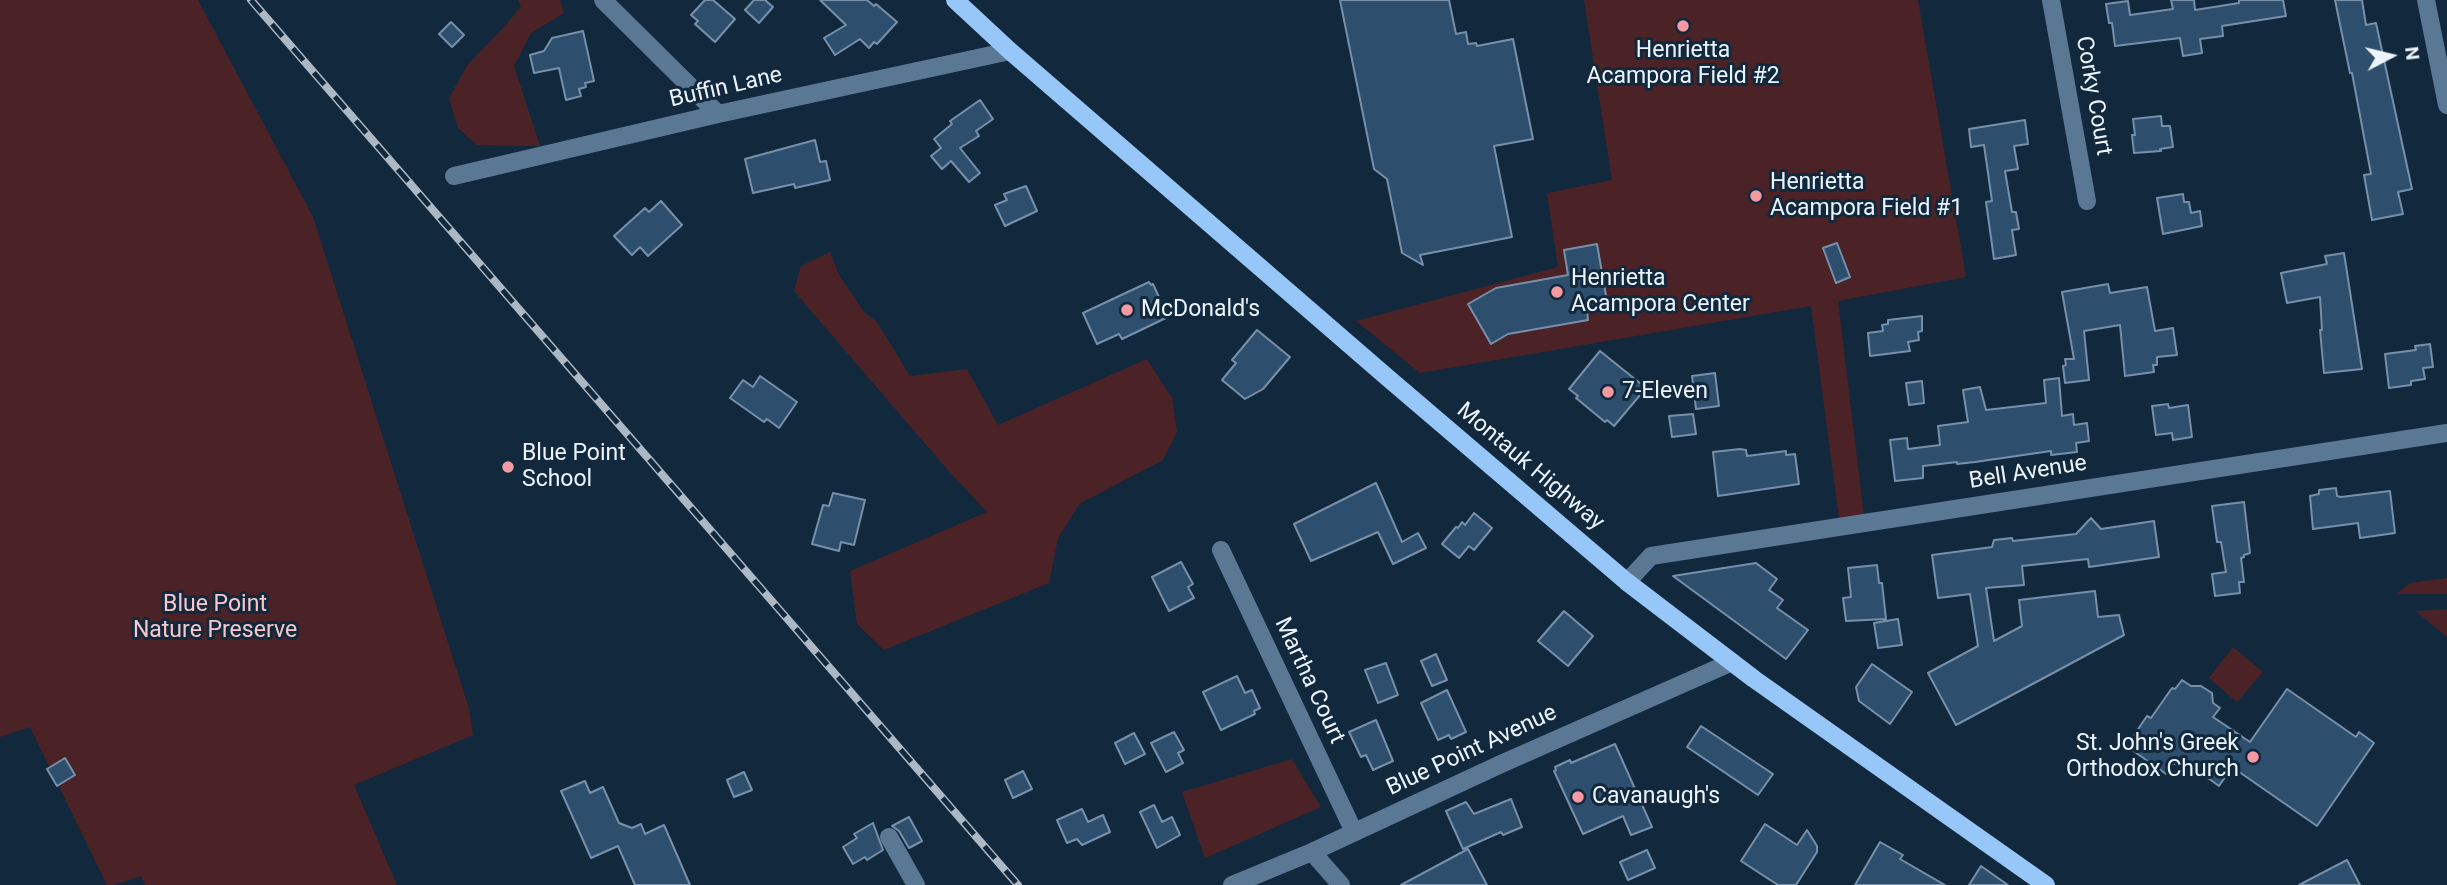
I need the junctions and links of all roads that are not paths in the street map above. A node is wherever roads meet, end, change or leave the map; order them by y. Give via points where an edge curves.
1 (603, 0) edge
2 (955, 0) edge
3 (2051, 0) edge
4 (2426, 0) edge
5 (1010, 51) junction
6 (2447, 105) edge
7 (718, 114) junction
8 (454, 176) dead end
9 (2087, 201) dead end
10 (2447, 433) edge
11 (1221, 550) dead end
12 (1627, 582) junction
13 (1732, 662) junction
14 (1354, 832) junction
15 (889, 836) dead end
16 (1312, 852) junction
17 (916, 885) edge
18 (1232, 885) edge
19 (1341, 885) edge
20 (2046, 885) edge

1 - 7 street
2 - 5 main road, Montauk Highway
3 - 9 street, Corky Court
4 - 6 street
5 - 7 street, Buffin Lane
5 - 12 main road, Montauk Highway
7 - 8 street, Buffin Lane
10 - 12 street, Bell Avenue via 1651,556
11 - 14 street, Martha Court
12 - 13 main road, Montauk Highway
13 - 14 street, Blue Point Avenue
13 - 20 main road, Montauk Highway
14 - 16 street, Blue Point Avenue
15 - 17 street
16 - 18 street, Blue Point Avenue
16 - 19 street

